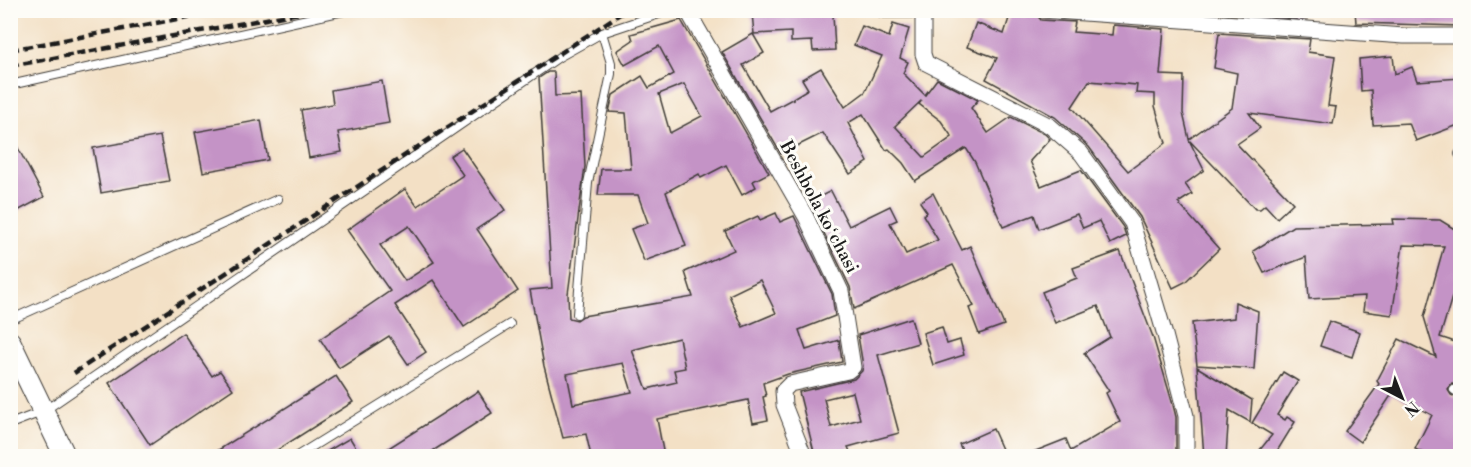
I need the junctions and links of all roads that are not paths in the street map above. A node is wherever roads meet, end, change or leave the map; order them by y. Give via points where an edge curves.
1 (348, 10) edge
2 (671, 10) edge
3 (687, 10) edge
4 (883, 10) edge
5 (1042, 10) edge
6 (927, 11) edge
7 (602, 33) junction
8 (1461, 36) edge
9 (10, 85) edge
10 (278, 199) dead end
11 (577, 314) dead end
12 (10, 320) edge
13 (510, 324) dead end
14 (10, 342) edge
15 (17, 366) edge
16 (44, 411) junction
17 (10, 424) edge
18 (65, 456) edge
19 (297, 456) edge
20 (804, 456) edge
21 (1186, 456) edge

1 - 9 lane
2 - 7 lane
3 - 20 street, Beshbola koʻchasi via 806,217 841,291 853,367 790,384 783,391 784,405
4 - 6 street
5 - 8 street via 1404,36
6 - 21 street via 923,54 926,63 1050,126 1081,153 1132,223 1186,416
7 - 11 lane via 611,74 588,183
7 - 16 lane via 549,64
10 - 12 lane
13 - 19 lane
14 - 15 main road
15 - 16 main road
16 - 17 lane
16 - 18 main road

